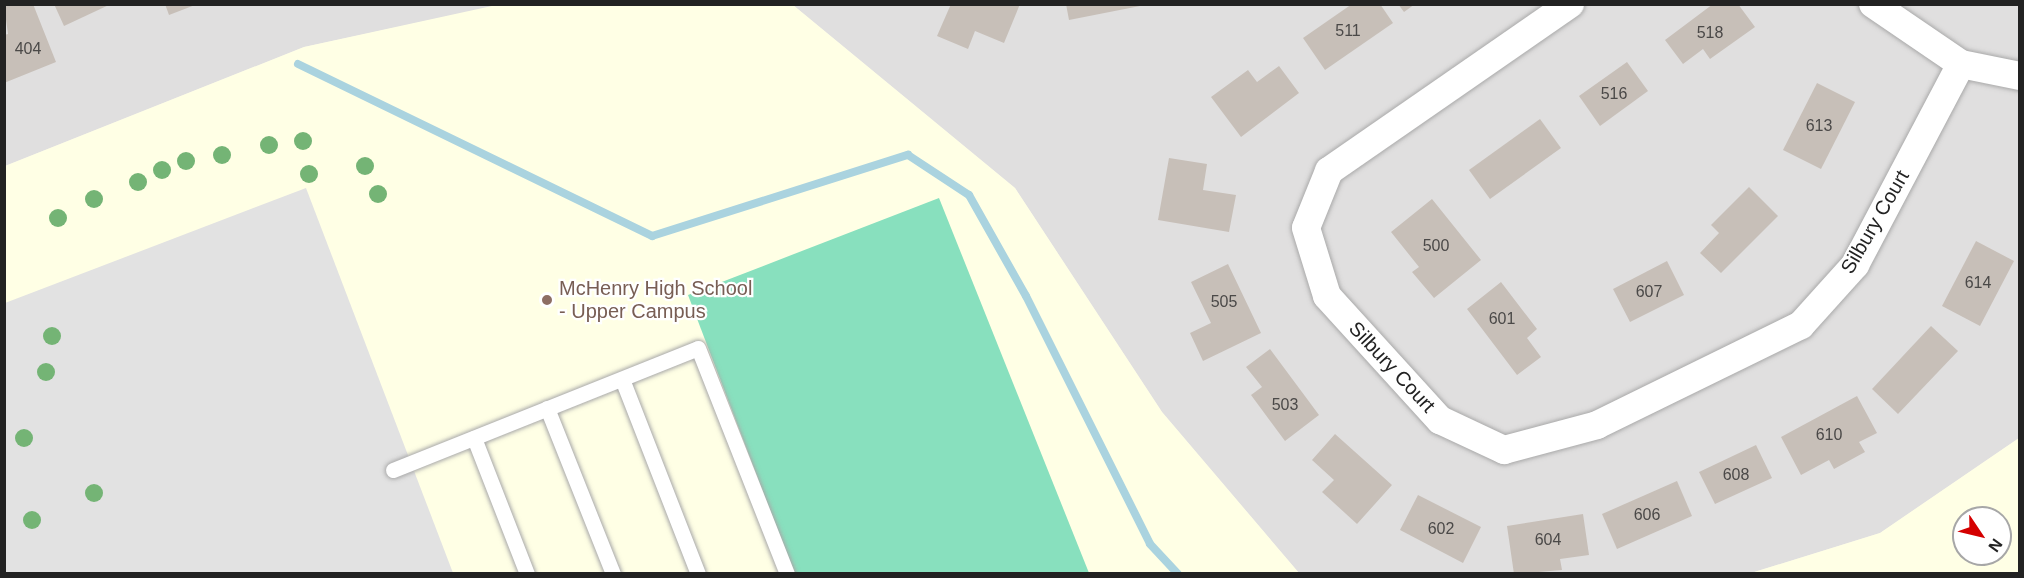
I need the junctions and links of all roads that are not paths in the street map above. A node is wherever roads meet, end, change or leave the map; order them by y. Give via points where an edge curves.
1 (1570, 4) edge
2 (1873, 4) edge
3 (1960, 64) junction
4 (2019, 76) edge
5 (622, 379) junction
6 (548, 408) junction
7 (474, 438) junction
8 (393, 470) dead end
9 (527, 573) edge
10 (614, 573) edge
11 (699, 573) edge
12 (787, 573) edge

1 - 3 street, Silbury Court via 1329,171 1306,228 1327,296 1440,420 1504,450 1597,425 1801,325 1855,265
2 - 3 street
3 - 4 street
5 - 6 lane
5 - 11 lane
5 - 12 lane via 699,348
6 - 7 lane
6 - 10 lane
7 - 8 lane
7 - 9 lane

